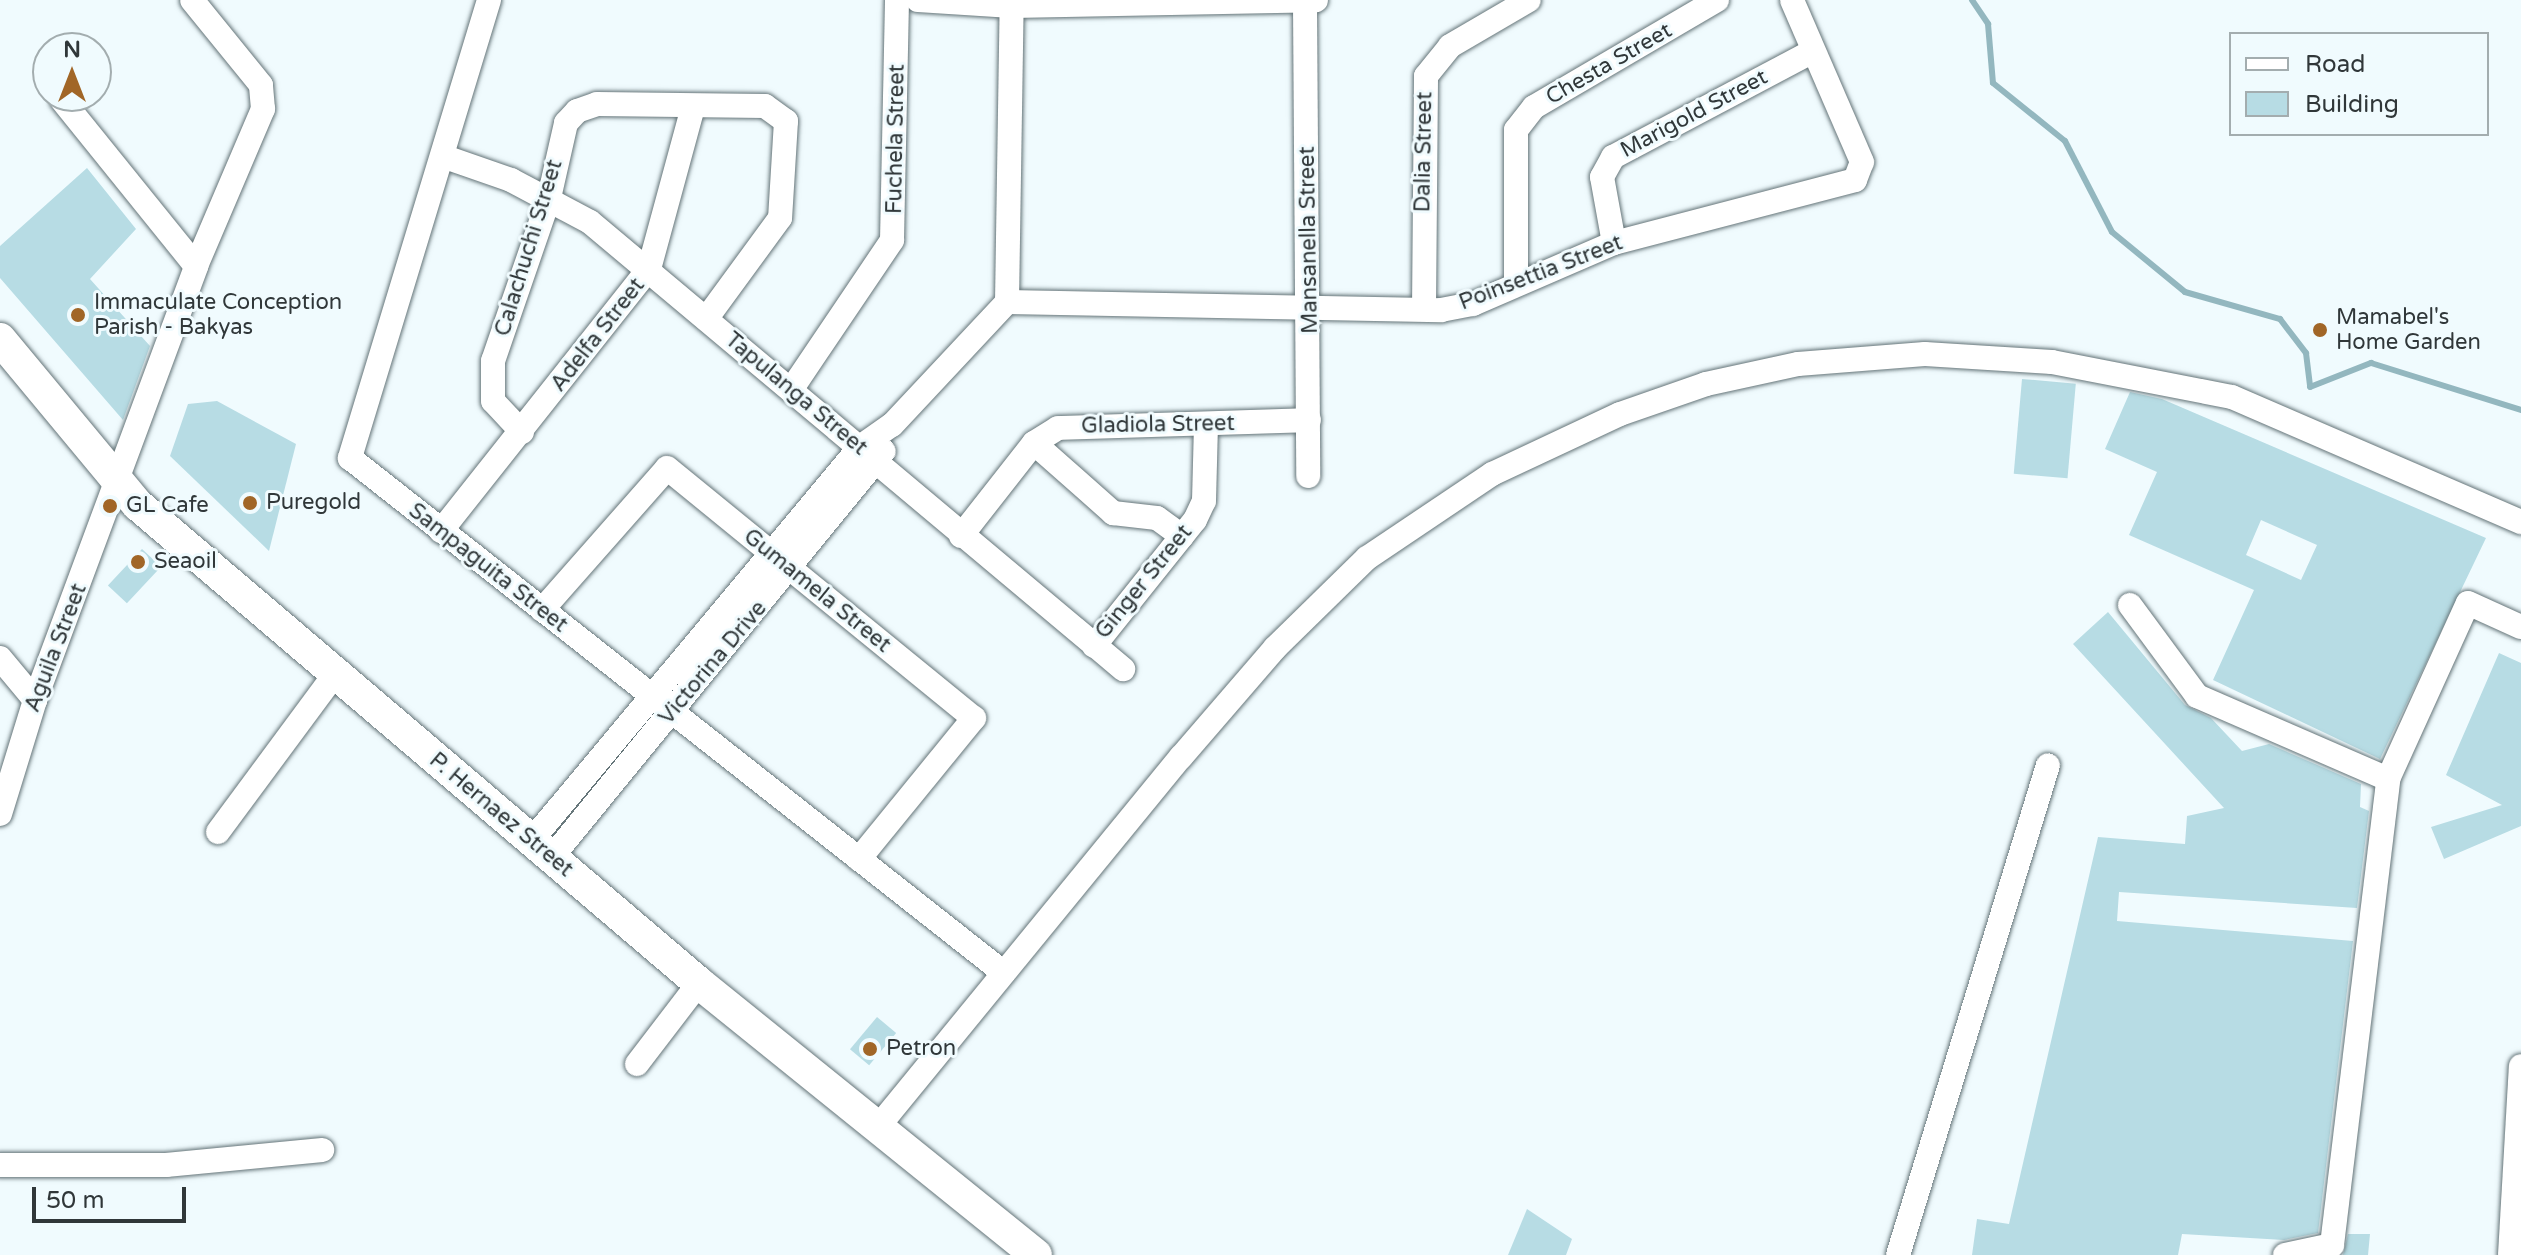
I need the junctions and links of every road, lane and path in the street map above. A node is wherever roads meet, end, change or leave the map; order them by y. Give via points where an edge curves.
1 (192, 0) edge
2 (489, 0) edge
3 (897, 0) edge
4 (918, 0) edge
5 (1529, 0) edge
6 (1717, 0) edge
7 (1792, 0) edge
8 (1310, 2) edge
9 (1012, 3) edge
10 (1813, 51) junction
11 (693, 107) junction
12 (72, 112) edge
13 (445, 157) junction
14 (549, 198) junction
15 (1614, 243) junction
16 (196, 266) junction
17 (649, 269) junction
18 (1516, 284) junction
19 (1007, 302) junction
20 (1311, 307) junction
21 (1424, 309) junction
22 (706, 319) junction
23 (0, 339) edge
24 (791, 390) junction
25 (1309, 420) junction
26 (892, 425) junction
27 (1206, 425) junction
28 (522, 432) junction
29 (1034, 443) junction
30 (860, 447) junction
31 (879, 465) junction
32 (1308, 476) dead end
33 (121, 485) junction
34 (2521, 522) edge
35 (441, 531) junction
36 (961, 536) junction
37 (1182, 536) junction
38 (772, 553) junction
39 (792, 570) junction
40 (2130, 605) dead end
41 (542, 610) junction
42 (2521, 627) edge
43 (1094, 646) junction
44 (0, 658) edge
45 (1123, 669) dead end
46 (334, 675) junction
47 (652, 697) junction
48 (35, 700) junction
49 (672, 713) junction
50 (2048, 765) dead end
51 (2388, 779) junction
52 (0, 814) edge
53 (218, 832) dead end
54 (542, 849) junction
55 (859, 859) junction
56 (1004, 973) junction
57 (699, 983) junction
58 (637, 1064) dead end
59 (2521, 1066) edge
60 (877, 1128) junction
61 (322, 1150) dead end
62 (0, 1165) edge
63 (1019, 1250) edge
64 (1898, 1255) edge
65 (2285, 1255) edge
66 (2510, 1255) edge

1 - 16 street, Aguila Street via 265,98
2 - 13 street, Sampaguita Street
3 - 24 street, Fuchela Street via 892,240
4 - 9 street
5 - 21 street, Dalia Street via 1450,46 1426,76
6 - 18 street, Chesta Street via 1534,107 1516,130
7 - 10 street
8 - 9 street
8 - 20 street, Mansanella Street
9 - 19 street
10 - 15 street, Marigold Street via 1613,157 1602,187
10 - 15 street, Poinsettia Street via 1862,162 1855,180
11 - 14 street, Calachuchi Street via 597,104 577,111 566,123
11 - 17 street, Adelfa Street
11 - 22 street, Calachuchi Street via 765,106 786,121 780,218
12 - 16 street
13 - 14 street, Tapulanga Street
13 - 35 street, Sampaguita Street via 349,451
14 - 17 street, Tapulanga Street
14 - 28 street, Calachuchi Street via 493,361 493,401
15 - 18 street, Poinsettia Street
16 - 33 street, Aguila Street
17 - 22 street, Tapulanga Street
17 - 28 street, Adelfa Street
18 - 21 street, Poinsettia Street via 1473,304
19 - 20 street, Poinsettia Street
19 - 26 street, Victorina Drive
20 - 21 street, Poinsettia Street
20 - 25 street, Mansanella Street
22 - 24 street, Tapulanga Street
23 - 33 main road, P. Hernaez Street
24 - 30 street, Tapulanga Street
25 - 27 street, Gladiola Street
25 - 32 street, Mansanella Street
26 - 30 street, Victorina Drive
26 - 31 street, Victorina Drive
27 - 29 street, Gladiola Street via 1098,423 1058,428
27 - 37 street, Ginger Street via 1204,501
28 - 35 street, Adelfa Street
29 - 36 street, Gladiola Street
29 - 37 street via 1113,513 1157,518
30 - 31 street, Tapulanga Street
30 - 38 street, Victorina Drive
31 - 36 street, Tapulanga Street
31 - 39 street, Victorina Drive
33 - 46 main road, P. Hernaez Street
33 - 48 street, Aguila Street
34 - 56 street via 2273,412 2106,369 1909,354 1798,364 1706,384 1620,414 1492,474 1367,558 1275,648
35 - 41 street, Sampaguita Street
36 - 43 street, Tapulanga Street
37 - 43 street, Ginger Street
38 - 39 street, Gumamela Street
38 - 41 street, Gumamela Street via 667,468
38 - 47 street, Victorina Drive
39 - 49 street, Victorina Drive
39 - 55 street, Gumamela Street via 974,718
40 - 51 street via 2197,696
41 - 47 street, Sampaguita Street
42 - 51 street via 2468,603
43 - 45 street, Tapulanga Street
44 - 48 street
46 - 53 street
46 - 54 main road, P. Hernaez Street
47 - 49 street, Sampaguita Street
47 - 54 street, Victorina Drive
48 - 52 street, Aguila Street
49 - 54 street, Victorina Drive
49 - 55 street, Sampaguita Street
50 - 64 street
51 - 65 street via 2332,1245
54 - 57 main road, P. Hernaez Street
55 - 56 street, Sampaguita Street
56 - 60 street
57 - 58 street
57 - 60 main road, P. Hernaez Street
59 - 66 street
60 - 63 main road, P. Hernaez Street
61 - 62 street via 166,1165

